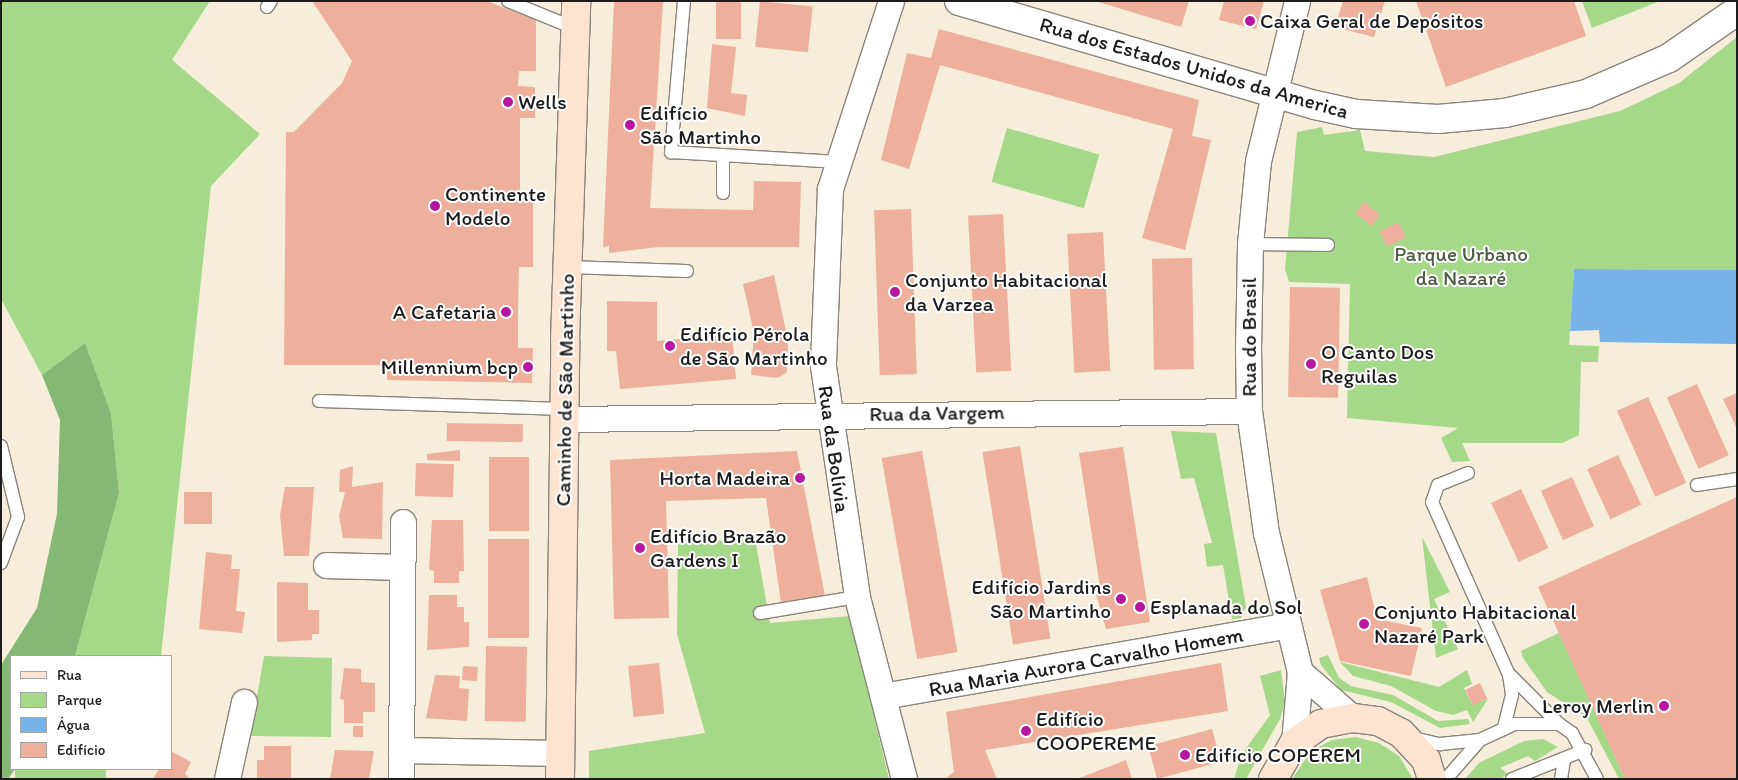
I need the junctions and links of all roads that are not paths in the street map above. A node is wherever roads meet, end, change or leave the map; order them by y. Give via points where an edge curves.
1 (508, 1) edge
2 (684, 1) edge
3 (891, 1) edge
4 (958, 1) edge
5 (1297, 1) edge
6 (1012, 8) edge
7 (1737, 10) edge
8 (575, 14) edge
9 (1272, 93) junction
10 (723, 155) junction
11 (839, 162) junction
12 (723, 192) dead end
13 (1250, 244) junction
14 (1328, 245) dead end
15 (567, 267) junction
16 (687, 271) dead end
17 (319, 401) dead end
18 (1248, 411) junction
19 (565, 414) junction
20 (827, 414) junction
21 (1, 446) edge
22 (1468, 473) dead end
23 (1737, 479) edge
24 (1697, 484) dead end
25 (403, 522) dead end
26 (1, 563) edge
27 (326, 565) dead end
28 (402, 567) junction
29 (856, 597) junction
30 (760, 613) dead end
31 (1288, 625) junction
32 (1300, 672) junction
33 (1509, 675) junction
34 (883, 696) junction
35 (244, 702) dead end
36 (1353, 718) junction
37 (1559, 724) junction
38 (1504, 728) junction
39 (1401, 733) junction
40 (1480, 740) junction
41 (1294, 743) junction
42 (401, 750) junction
43 (1584, 750) junction
44 (1564, 759) junction
45 (560, 766) edge
46 (227, 779) edge
47 (401, 779) edge
48 (904, 779) edge
49 (1273, 779) edge
50 (1432, 779) edge
51 (1446, 779) edge
52 (1512, 779) edge
53 (1561, 779) edge
54 (1597, 779) edge

1 - 8 lane
2 - 10 lane via 671,152
3 - 11 street, Rua da Bolívia
4 - 6 street, Rua dos Estados Unidos da America
5 - 9 street, Rua do Brasil
6 - 9 street, Rua dos Estados Unidos da America
7 - 9 street, Rua dos Estados Unidos da America via 1669,58 1630,78 1586,94 1505,113 1438,120 1356,114
8 - 15 main road, Caminho de São Martinho
9 - 13 street, Rua do Brasil via 1258,160
10 - 11 lane
10 - 12 lane
11 - 20 street, Rua da Bolívia via 830,189 826,240 823,366
13 - 14 lane
13 - 18 street, Rua do Brasil
15 - 16 lane
15 - 19 main road, Caminho de São Martinho
17 - 19 lane
18 - 20 street, Rua da Vargem
18 - 31 street, Rua do Brasil via 1266,533
19 - 20 street, Rua da Vargem
19 - 45 main road, Caminho de São Martinho
20 - 29 street, Rua da Bolívia
21 - 26 lane via 18,517
22 - 33 lane via 1438,485 1432,502
23 - 24 lane
25 - 28 street
27 - 28 street
28 - 42 street
29 - 30 lane
29 - 34 street, Rua da Bolívia
31 - 32 street, Rua do Brasil
31 - 34 street, Rua Maria Aurora Carvalho Homem
32 - 36 street
32 - 41 street, Rua do Brasil
33 - 37 lane
33 - 38 lane via 1511,702
34 - 48 street, Rua da Bolívia
35 - 46 street
36 - 39 main road via 1378,722
36 - 41 main road via 1321,724
37 - 38 lane
37 - 43 lane
38 - 40 lane
39 - 40 lane via 1440,744
39 - 50 main road via 1426,760
40 - 51 lane
41 - 49 main road
42 - 45 street
42 - 47 street
43 - 44 lane
43 - 54 lane
44 - 52 lane
44 - 53 lane

